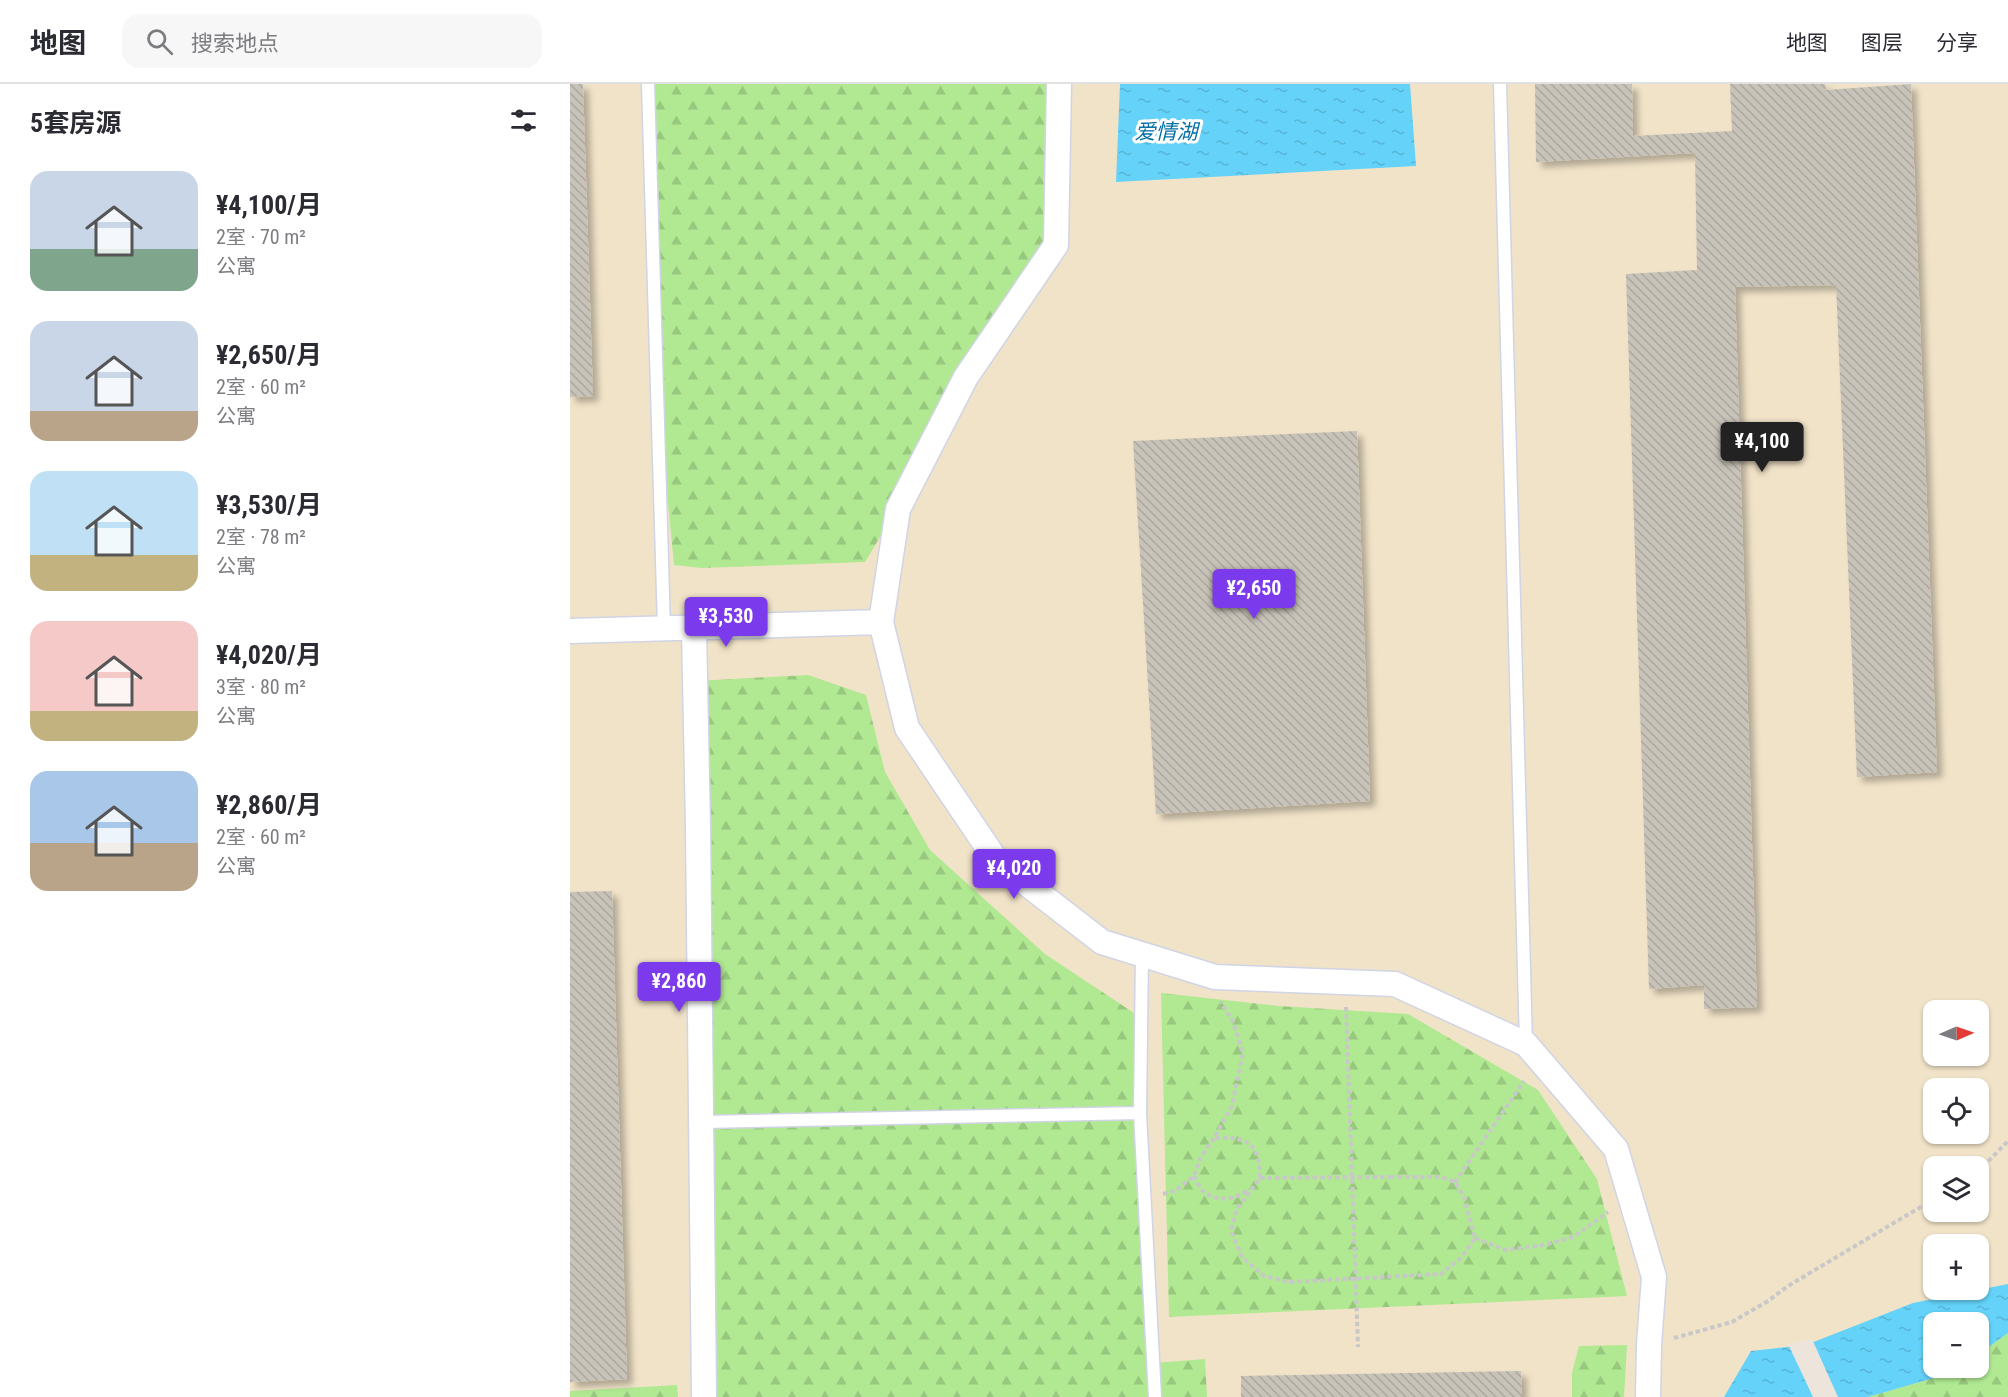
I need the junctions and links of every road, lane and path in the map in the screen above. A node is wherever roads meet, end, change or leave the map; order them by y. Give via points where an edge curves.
1 (648, 84) edge
2 (1059, 84) edge
3 (1500, 84) edge
4 (881, 622) junction
5 (694, 627) junction
6 (664, 628) junction
7 (570, 631) edge
8 (1142, 954) junction
9 (1215, 977) junction
10 (1345, 982) junction
11 (1533, 1052) junction
12 (1140, 1113) junction
13 (702, 1122) junction
14 (1214, 1138) junction
15 (2008, 1141) edge
16 (1989, 1161) edge
17 (1194, 1176) junction
18 (1352, 1177) junction
19 (1260, 1178) junction
20 (1455, 1182) junction
21 (1251, 1188) junction
22 (1630, 1196) junction
23 (1145, 1199) junction
24 (1923, 1206) edge
25 (1475, 1238) junction
26 (1355, 1278) junction
27 (1648, 1345) junction
28 (1358, 1347) dead end
29 (704, 1397) edge
30 (1155, 1397) edge
31 (1648, 1397) edge

1 - 6 lane
2 - 4 street via 1056,245 966,378 898,509
3 - 11 lane
4 - 5 street
4 - 8 street via 907,728 996,860 1102,942
5 - 6 street
5 - 13 street
6 - 7 street
8 - 9 street
8 - 12 lane
9 - 10 street
9 - 14 path via 1243,1053 1232,1106
10 - 11 street via 1395,984
10 - 18 path
11 - 20 path
11 - 22 street via 1616,1149
12 - 13 lane
12 - 23 lane
13 - 29 street
14 - 17 path
14 - 19 path via 1240,1138 1251,1144 1260,1161
15 - 16 path
17 - 21 path via 1203,1192 1221,1200
17 - 23 path via 1175,1191
18 - 19 path
18 - 20 path via 1441,1177
18 - 26 path
19 - 21 path
20 - 25 path via 1464,1197
21 - 26 path via 1237,1209 1231,1231 1242,1257 1264,1276 1290,1282
22 - 25 path via 1573,1237 1544,1245 1505,1250
22 - 27 street via 1654,1277
23 - 30 lane
24 - 27 path via 1732,1322
25 - 26 path via 1461,1258 1441,1274
26 - 28 path
27 - 31 street

